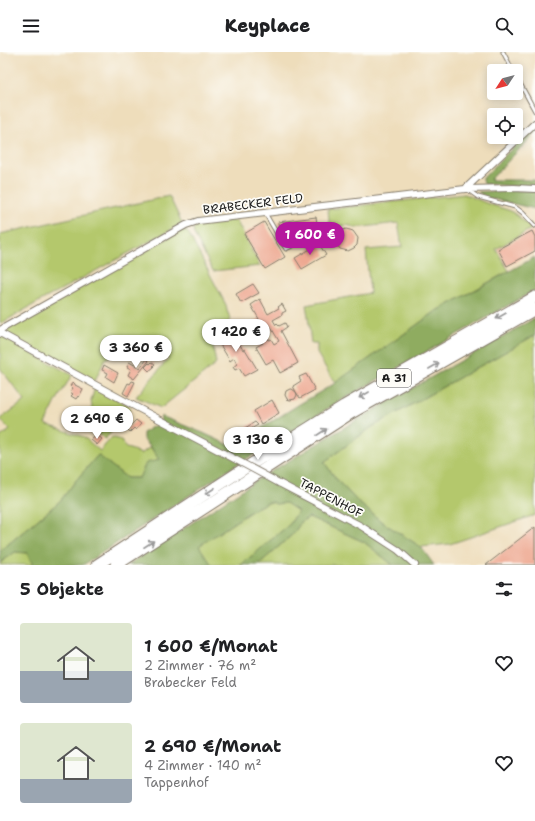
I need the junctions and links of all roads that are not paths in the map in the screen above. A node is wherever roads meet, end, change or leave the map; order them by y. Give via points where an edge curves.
1 (503, 52) edge
2 (509, 64) edge
3 (523, 89) edge
4 (535, 111) edge
5 (535, 122) edge
6 (535, 188) edge
7 (466, 189) junction
8 (265, 213) junction
9 (535, 226) edge
10 (324, 234) dead end
11 (535, 297) edge
12 (535, 309) edge
13 (0, 332) edge
14 (97, 565) edge
15 (116, 565) edge
16 (415, 565) edge

1 - 2 lane
3 - 4 lane
5 - 7 street
6 - 7 street, BRABECKER FELD
7 - 8 street, BRABECKER FELD
7 - 9 lane via 478,197 515,206
8 - 10 lane via 286,249 310,237
8 - 13 street, BRABECKER FELD via 198,221 186,225
11 -> 14 highway, A 31 via 344,406
15 -> 12 highway, A 31 via 351,413
13 - 16 street, TAPPENHOF, bridge via 361,526 398,550

